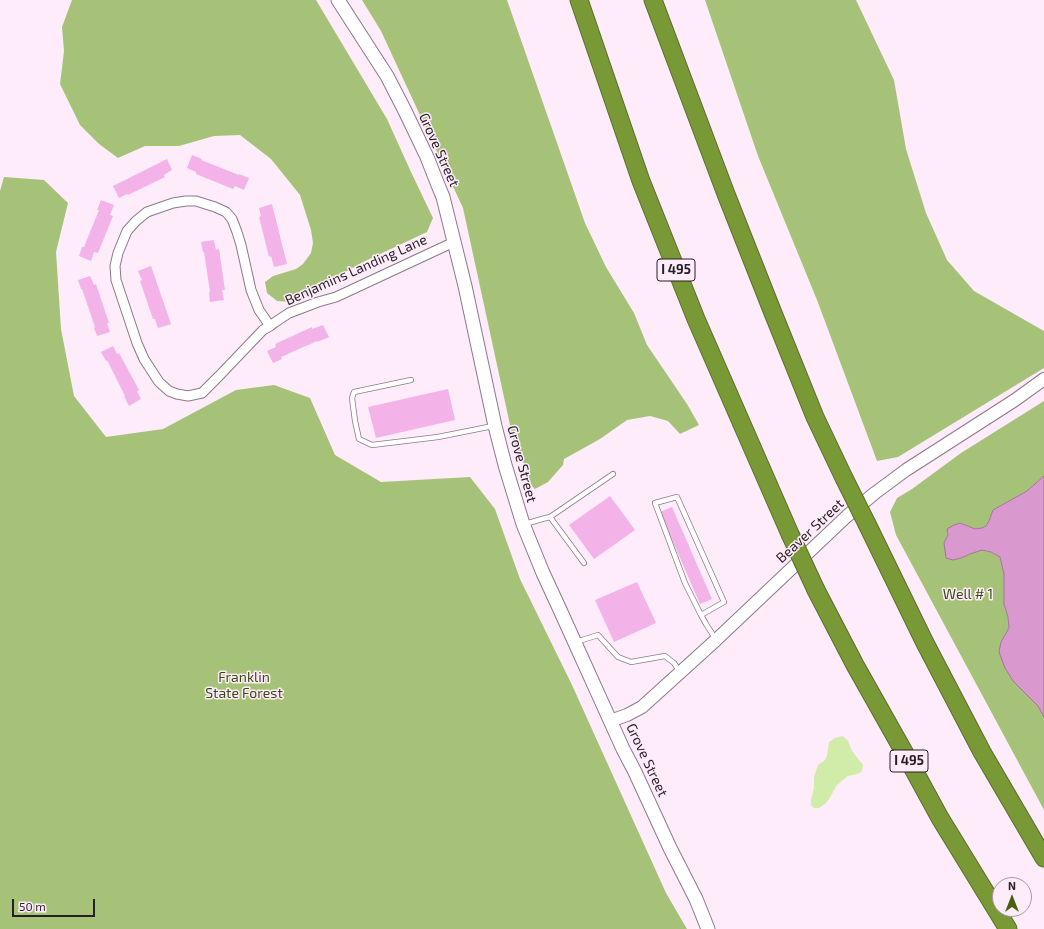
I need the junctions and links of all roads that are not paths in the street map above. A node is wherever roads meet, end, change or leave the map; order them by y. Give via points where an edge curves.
1 (338, 0) edge
2 (579, 0) edge
3 (653, 0) edge
4 (454, 242) junction
5 (270, 326) junction
6 (1044, 379) edge
7 (411, 380) dead end
8 (495, 426) junction
9 (613, 474) dead end
10 (550, 518) junction
11 (523, 524) junction
12 (584, 563) dead end
13 (701, 615) junction
14 (716, 640) junction
15 (575, 642) junction
16 (681, 672) junction
17 (610, 721) junction
18 (1044, 858) edge
19 (708, 929) edge
20 (1008, 929) edge

1 - 4 main road, Grove Street via 387,76 405,111 441,191
2 - 20 highway, I 495, bridge via 644,188 696,319 790,534 855,665 940,818
3 - 18 highway, bridge via 772,313 815,416 925,643 982,752
4 - 5 street, Benjamins Landing Lane via 336,297 289,313
4 - 8 main road, Grove Street
5 - 5 street, Benjamins Landing Lane via 263,330 202,393 188,396 169,391 159,382 144,359 116,280 115,266 127,231 147,212 173,203 196,201 226,212 232,219 239,239 251,290 259,310
6 - 14 street, Beaver Street via 875,493 847,516
7 - 8 lane via 354,392 352,398 359,439 372,445 438,437
8 - 11 main road, Grove Street
9 - 10 lane
10 - 11 lane
10 - 12 lane
11 - 15 main road, Grove Street
13 - 13 lane via 684,583 655,503 677,497 724,602
13 - 14 lane
14 - 16 street, Beaver Street
15 - 16 lane via 598,635 618,657 631,662 665,656
15 - 17 main road, Grove Street
16 - 17 street, Beaver Street via 642,707
17 - 19 main road, Grove Street

